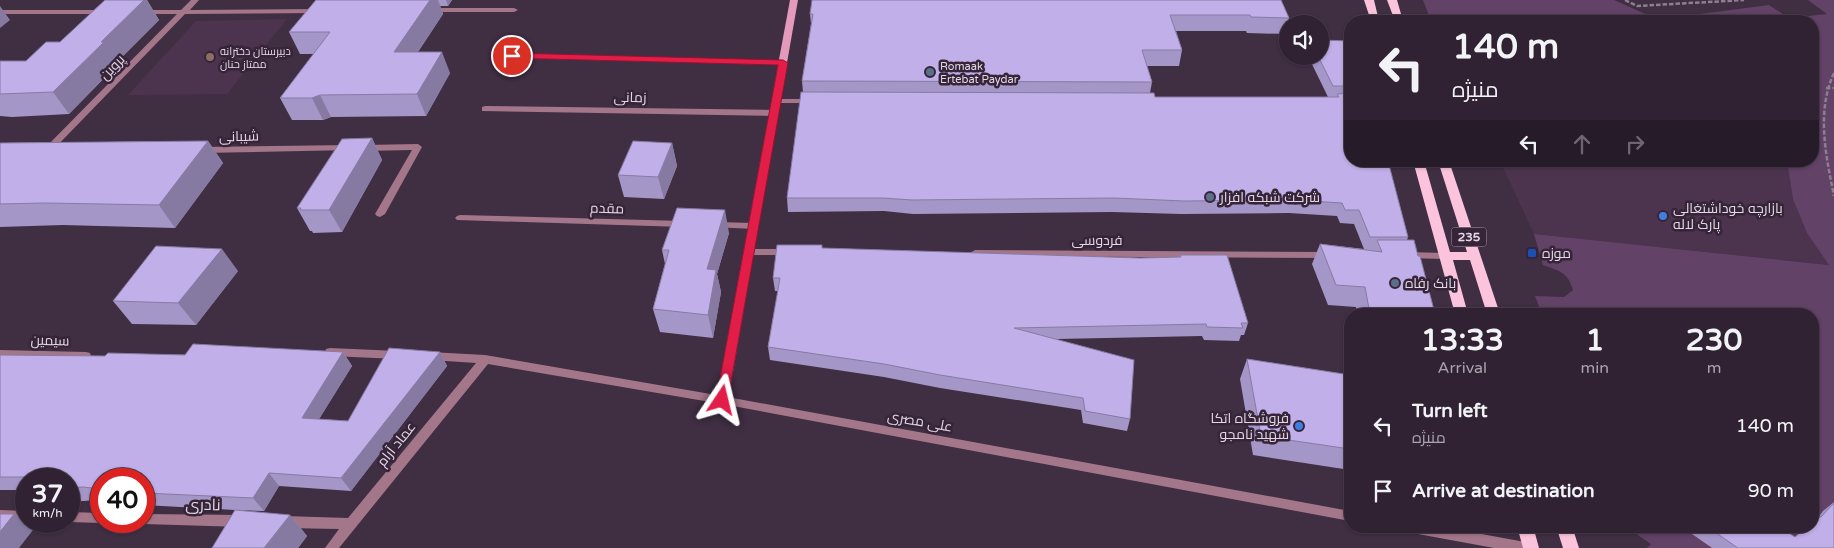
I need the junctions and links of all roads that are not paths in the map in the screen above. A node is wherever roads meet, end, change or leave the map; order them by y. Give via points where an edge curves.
1 (196, 0) edge
2 (794, 0) edge
3 (1369, 0) edge
4 (1392, 0) edge
5 (424, 10) edge
6 (514, 10) dead end
7 (184, 11) junction
8 (334, 11) edge
9 (0, 12) edge
10 (116, 12) edge
11 (136, 12) edge
12 (1373, 15) edge
13 (1396, 15) edge
14 (512, 56) dead end
15 (783, 63) junction
16 (776, 101) junction
17 (826, 101) edge
18 (485, 109) dead end
19 (774, 114) junction
20 (193, 150) edge
21 (46, 152) edge
22 (1420, 167) edge
23 (1446, 167) edge
24 (380, 214) dead end
25 (460, 218) dead end
26 (754, 226) junction
27 (749, 252) junction
28 (799, 252) edge
29 (968, 253) edge
30 (1335, 255) edge
31 (1395, 255) edge
32 (1445, 256) junction
33 (1474, 256) junction
34 (1460, 308) edge
35 (1492, 308) edge
36 (320, 352) edge
37 (0, 354) edge
38 (100, 356) edge
39 (484, 358) junction
40 (722, 400) junction
41 (0, 515) edge
42 (1344, 515) edge
43 (15, 516) edge
44 (155, 519) edge
45 (252, 522) edge
46 (272, 522) edge
47 (350, 524) junction
48 (1445, 533) edge
49 (1527, 533) edge
50 (1566, 533) edge
51 (331, 548) edge
52 (1525, 548) edge
53 (1531, 548) edge
54 (1571, 548) edge

1 - 7 street, پروین
2 - 15 street
3 - 12 main road
4 - 13 main road
5 - 6 street
7 - 8 street
7 - 11 street
7 - 21 street, پروین
9 - 10 street
14 - 15 street
15 - 16 street
16 - 17 street
16 - 19 street
18 - 19 street, زمانی
19 - 26 street
20 - 24 street, شیبانی via 418,147
22 - 32 main road
23 - 33 main road, 235
25 - 26 street, مقدم
26 - 27 street
27 - 28 street
27 - 40 street
29 - 30 street, فردوسی
31 - 32 street
32 - 33 main road
32 - 34 main road
33 - 35 main road, 235
36 - 39 street, علی مصری
37 - 38 street, سیمین
39 - 40 street, علی مصری
39 - 47 street, عماد آرام
40 - 42 street, علی مصری
41 - 43 street
44 - 45 street, نادری
46 - 47 street
47 - 51 street, عماد آرام
48 - 52 street
49 - 53 main road
50 - 54 main road

